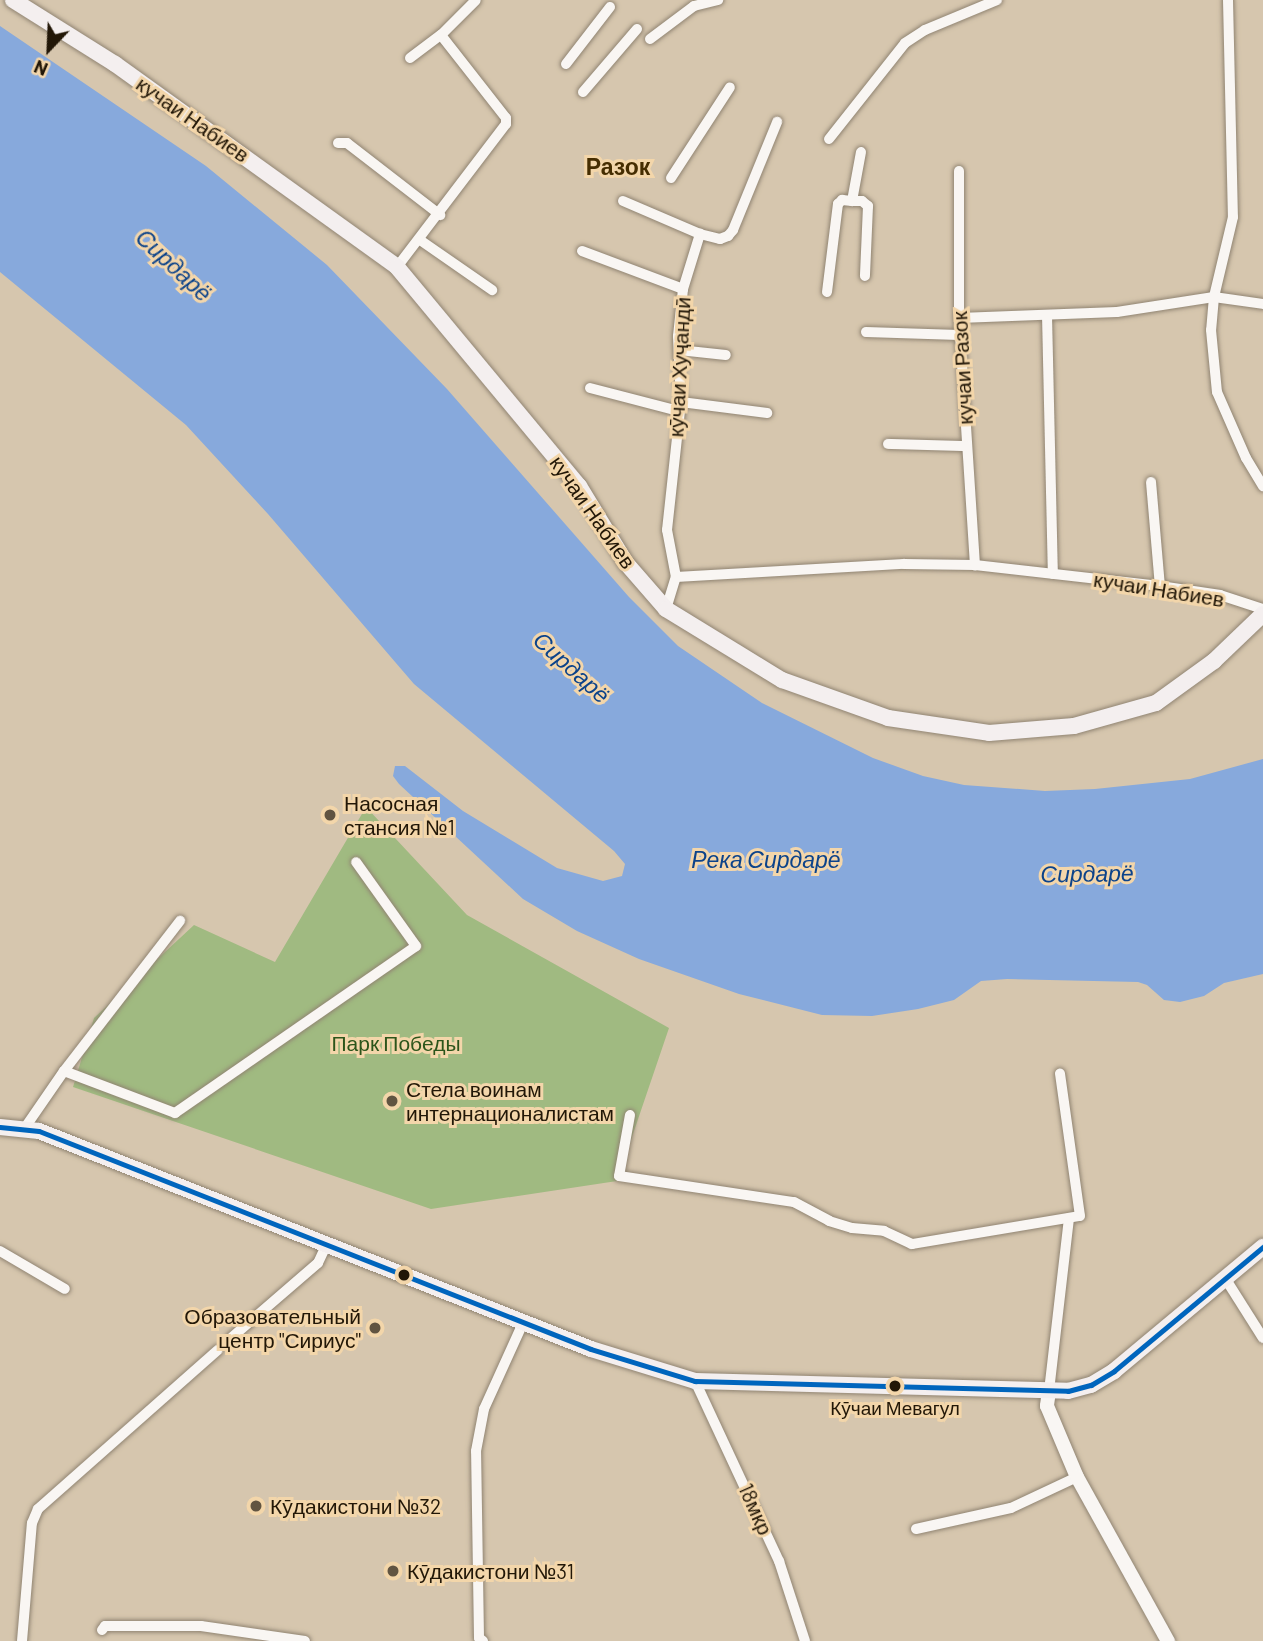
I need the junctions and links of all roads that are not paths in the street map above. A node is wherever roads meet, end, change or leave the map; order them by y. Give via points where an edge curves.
1 (13, 0) edge
2 (477, 0) edge
3 (718, 0) edge
4 (997, 0) edge
5 (1228, 0) edge
6 (610, 7) dead end
7 (637, 29) dead end
8 (441, 35) junction
9 (650, 39) dead end
10 (410, 58) dead end
11 (566, 64) dead end
12 (730, 87) dead end
13 (583, 92) dead end
14 (777, 122) dead end
15 (829, 139) dead end
16 (338, 143) dead end
17 (861, 152) dead end
18 (959, 171) dead end
19 (671, 178) dead end
20 (623, 201) dead end
21 (852, 201) junction
22 (440, 215) junction
23 (700, 234) junction
24 (420, 240) junction
25 (582, 251) dead end
26 (397, 267) junction
27 (865, 276) dead end
28 (683, 289) junction
29 (492, 290) dead end
30 (827, 292) dead end
31 (1214, 297) junction
32 (1263, 304) edge
33 (1047, 315) junction
34 (958, 318) junction
35 (866, 332) dead end
36 (959, 335) junction
37 (679, 350) junction
38 (726, 355) dead end
39 (590, 388) dead end
40 (680, 407) junction
41 (767, 413) dead end
42 (888, 443) dead end
43 (966, 446) junction
44 (1151, 482) dead end
45 (1263, 486) edge
46 (975, 565) junction
47 (1053, 574) junction
48 (676, 577) junction
49 (1160, 586) junction
50 (666, 610) junction
51 (1263, 611) edge
52 (355, 862) dead end
53 (180, 921) dead end
54 (64, 1071) junction
55 (1060, 1073) dead end
56 (631, 1115) dead end
57 (0, 1126) edge
58 (24, 1129) junction
59 (1069, 1218) junction
60 (327, 1244) junction
61 (1263, 1247) edge
62 (0, 1251) edge
63 (1225, 1278) junction
64 (65, 1289) dead end
65 (524, 1321) junction
66 (232, 1338) dead end
67 (1263, 1338) edge
68 (218, 1350) dead end
69 (695, 1381) junction
70 (1049, 1391) junction
71 (1077, 1477) junction
72 (916, 1528) dead end
73 (102, 1630) dead end
74 (479, 1640) edge
75 (22, 1641) edge
76 (305, 1641) edge
77 (805, 1641) edge
78 (1168, 1641) edge

1 - 26 main road, кучаи Набиев via 116,64
2 - 8 street
3 - 9 street via 694,6
4 - 15 street via 905,43
5 - 31 street via 1233,216
6 - 11 street
7 - 13 street
8 - 10 street
8 - 22 street via 506,118 506,124
12 - 19 street
14 - 23 street via 733,230 719,239
16 - 22 street via 347,143
17 - 21 street
18 - 34 street, кучаи Разок
20 - 23 street
21 - 27 street via 868,206
21 - 30 street via 838,204
22 - 24 street
23 - 28 street, кӯчаи Хуҷандӣ
24 - 26 street
24 - 29 street
25 - 28 street
26 - 50 main road, кучаи Набиев via 579,486 626,563
28 - 37 street, кӯчаи Хуҷандӣ
31 - 32 street
31 - 33 street via 1117,312
31 - 45 street via 1211,330 1217,392
33 - 34 street
33 - 47 street
34 - 36 street, кучаи Разок
35 - 36 street
36 - 43 street, кучаи Разок
37 - 38 street
37 - 40 street, кӯчаи Хуҷандӣ
39 - 40 street
40 - 41 street
40 - 48 street, кӯчаи Хуҷандӣ via 667,530
42 - 43 street
43 - 46 street, кучаи Разок
44 - 49 street
46 - 47 street, кучаи Набиев
46 - 48 street, кучаи Набиев via 904,564
47 - 49 street, кучаи Набиев
48 - 50 street, кӯчаи Хуҷандӣ
49 - 51 street, кучаи Набиев via 1220,596
50 - 51 main road, кучаи Набиев via 782,680 888,718 989,733 1074,726 1156,703 1214,661
52 - 54 street via 416,946 175,1113
53 - 54 street
54 - 58 street
55 - 59 street via 1080,1216
56 - 59 street via 619,1176 794,1202 829,1221 884,1231 912,1244
57 - 58 main road
58 - 60 main road
59 - 70 street
60 - 65 main road
60 - 66 street via 318,1263
61 - 63 main road
62 - 64 street
63 - 67 street
63 - 70 main road via 1114,1371 1091,1385
65 - 69 main road via 635,1364
65 - 74 street via 484,1409 476,1451
68 - 75 street via 38,1508 32,1523
69 - 70 main road
69 - 77 street, 18мкр via 779,1561
70 - 71 street via 1047,1406
71 - 72 street via 1011,1508
71 - 78 street
73 - 76 street via 105,1626 201,1626

